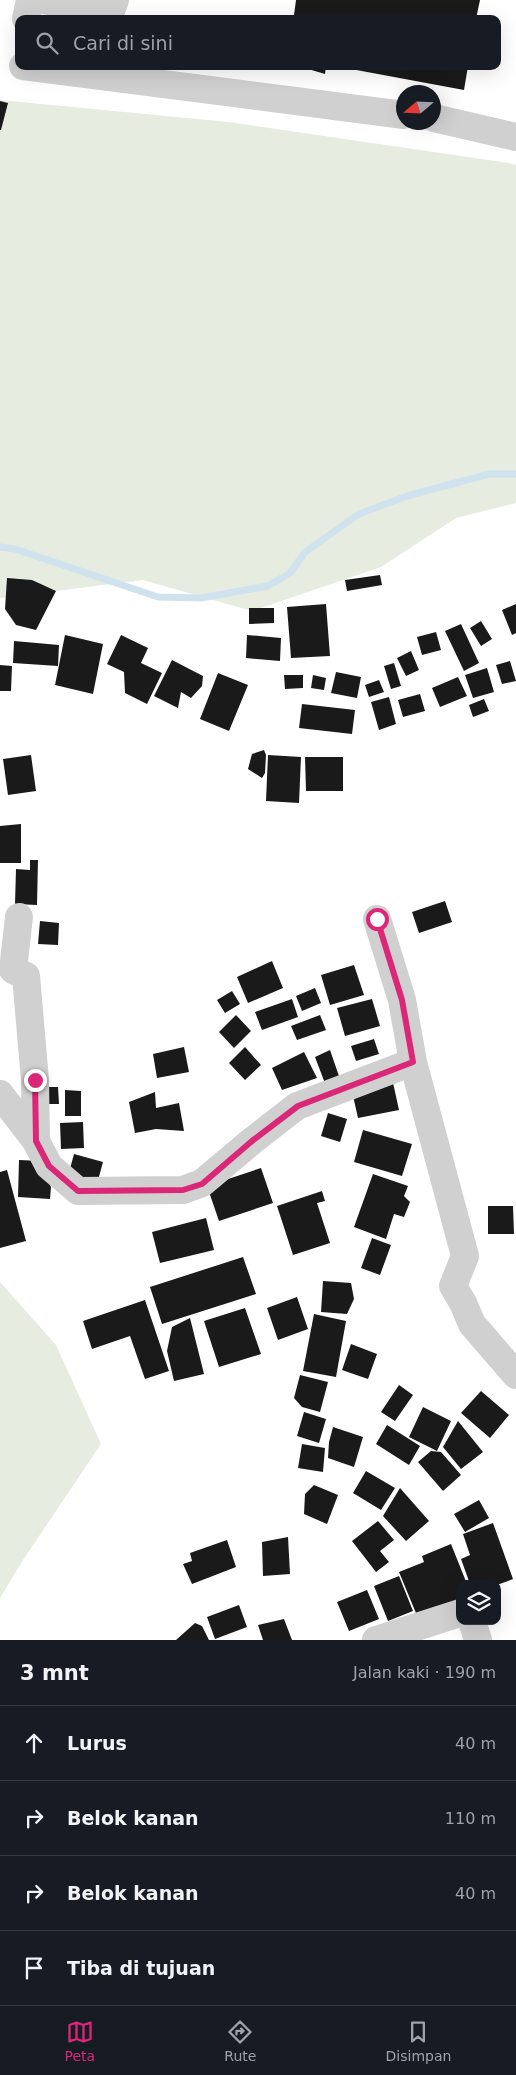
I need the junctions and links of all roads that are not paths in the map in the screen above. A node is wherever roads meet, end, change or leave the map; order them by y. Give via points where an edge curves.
1 (30, 0) edge
2 (44, 0) edge
3 (114, 0) edge
4 (27, 15) edge
5 (67, 70) edge
6 (396, 114) edge
7 (441, 120) edge
8 (516, 137) edge
9 (20, 917) dead end
10 (377, 919) dead end
11 (413, 1062) junction
12 (0, 1094) edge
13 (36, 1141) junction
14 (516, 1375) edge
15 (456, 1614) edge
16 (473, 1625) edge
17 (376, 1640) edge
18 (478, 1640) edge

1 - 4 street
2 - 3 street via 106,15 110,14
5 - 6 street
7 - 8 street
9 - 13 street via 14,970 26,976 35,1080
10 - 11 street via 402,1000
11 - 13 street via 298,1106 202,1184 183,1190 78,1191 49,1166
11 - 14 street via 465,1256 454,1286 472,1324
12 - 13 street
15 - 17 street
16 - 18 street

